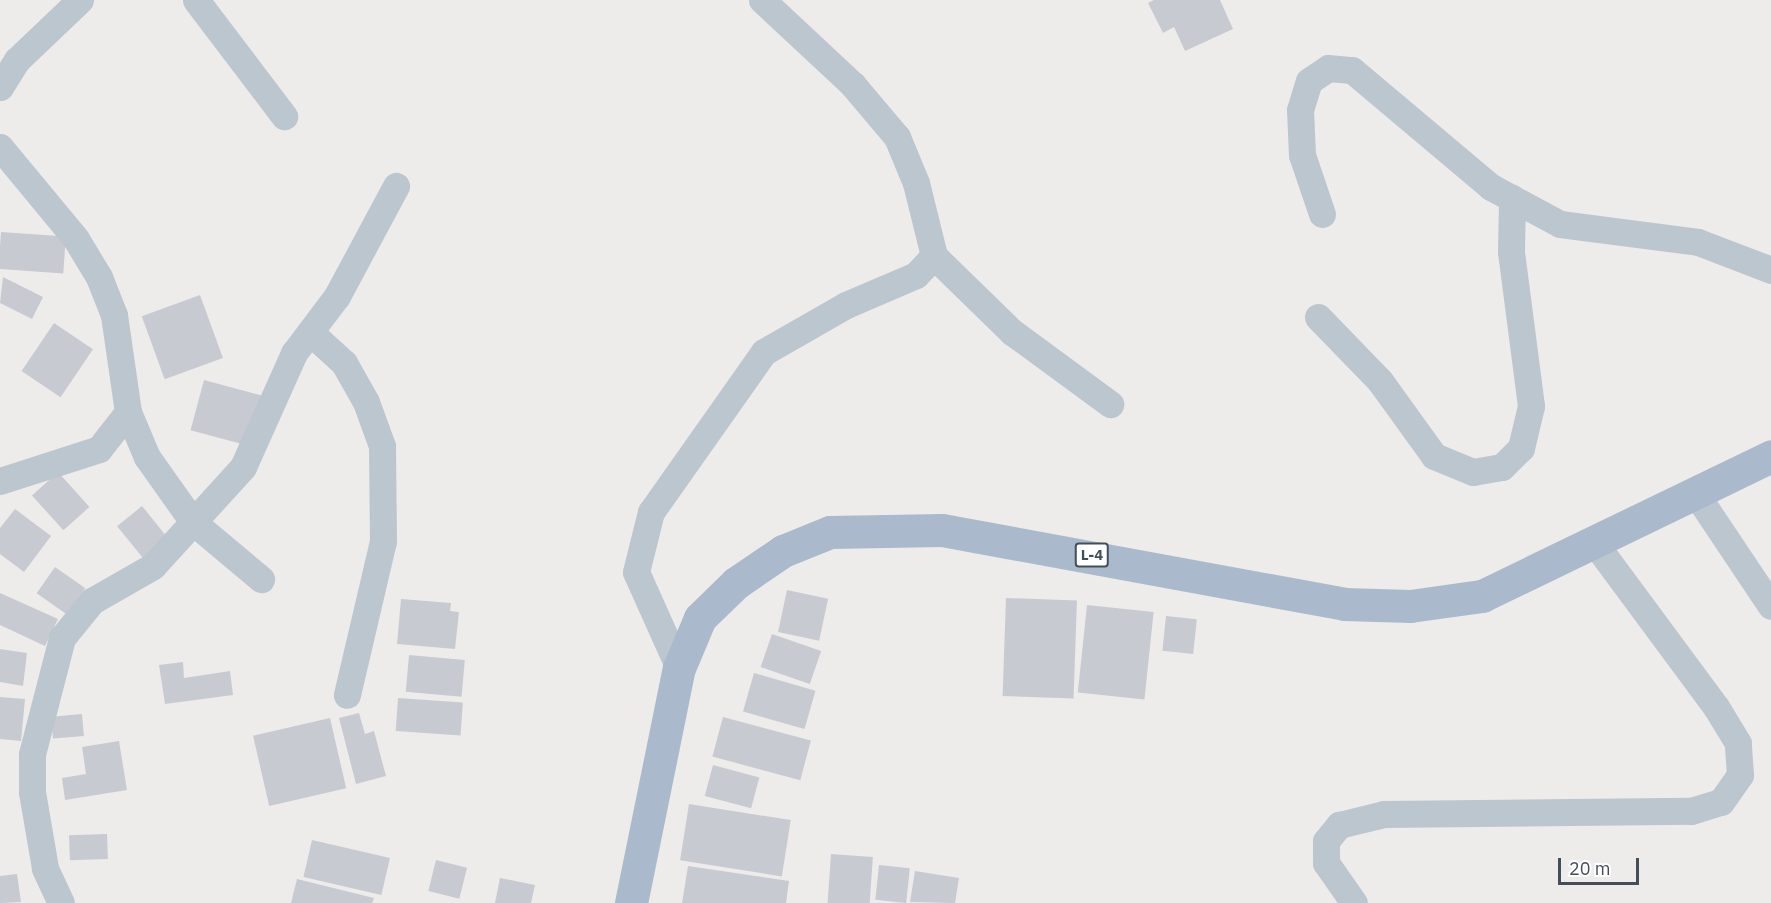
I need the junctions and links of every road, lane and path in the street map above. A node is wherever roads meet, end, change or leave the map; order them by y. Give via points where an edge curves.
1 (80, 0) edge
2 (196, 0) edge
3 (762, 0) edge
4 (0, 87) edge
5 (284, 116) dead end
6 (0, 147) edge
7 (396, 186) dead end
8 (1512, 198) junction
9 (1322, 214) dead end
10 (934, 256) junction
11 (1771, 270) edge
12 (1318, 317) dead end
13 (310, 332) junction
14 (1110, 404) dead end
15 (128, 412) junction
16 (1771, 456) edge
17 (0, 481) edge
18 (1694, 491) junction
19 (193, 522) junction
20 (1596, 545) junction
21 (261, 579) dead end
22 (1771, 606) edge
23 (679, 668) junction
24 (347, 695) dead end
25 (61, 903) edge
26 (631, 903) edge
27 (1354, 903) edge

1 - 4 street via 17,60
2 - 5 street
3 - 10 street via 853,85 897,137 916,183
6 - 15 street via 76,239 99,277 114,315
7 - 13 street via 337,296
8 - 9 street via 1491,187 1352,70 1328,68 1309,81 1300,110 1302,155
8 - 11 street via 1560,224 1698,242
8 - 12 street via 1511,252 1530,406 1521,448 1502,468 1473,472 1434,456 1380,381
10 - 14 street via 1012,332
10 - 23 street via 916,275 846,306 764,352 651,512 636,572
13 - 19 street via 294,353 243,468
13 - 24 street via 344,363 366,402 382,446 383,541
15 - 17 street via 99,449
15 - 19 street via 147,457
16 - 18 main road, L-4
18 - 20 main road, L-4
18 - 22 street
19 - 21 street
19 - 25 street via 153,566 92,601 62,638 32,754 32,792 45,868
20 - 23 main road, L-4 via 1482,596 1410,606 1344,604 942,530 830,532 783,551 736,583 700,618
20 - 27 street via 1738,743 1740,775 1722,802 1691,811 1384,814 1339,825 1326,841 1326,863
23 - 26 main road, L-4

